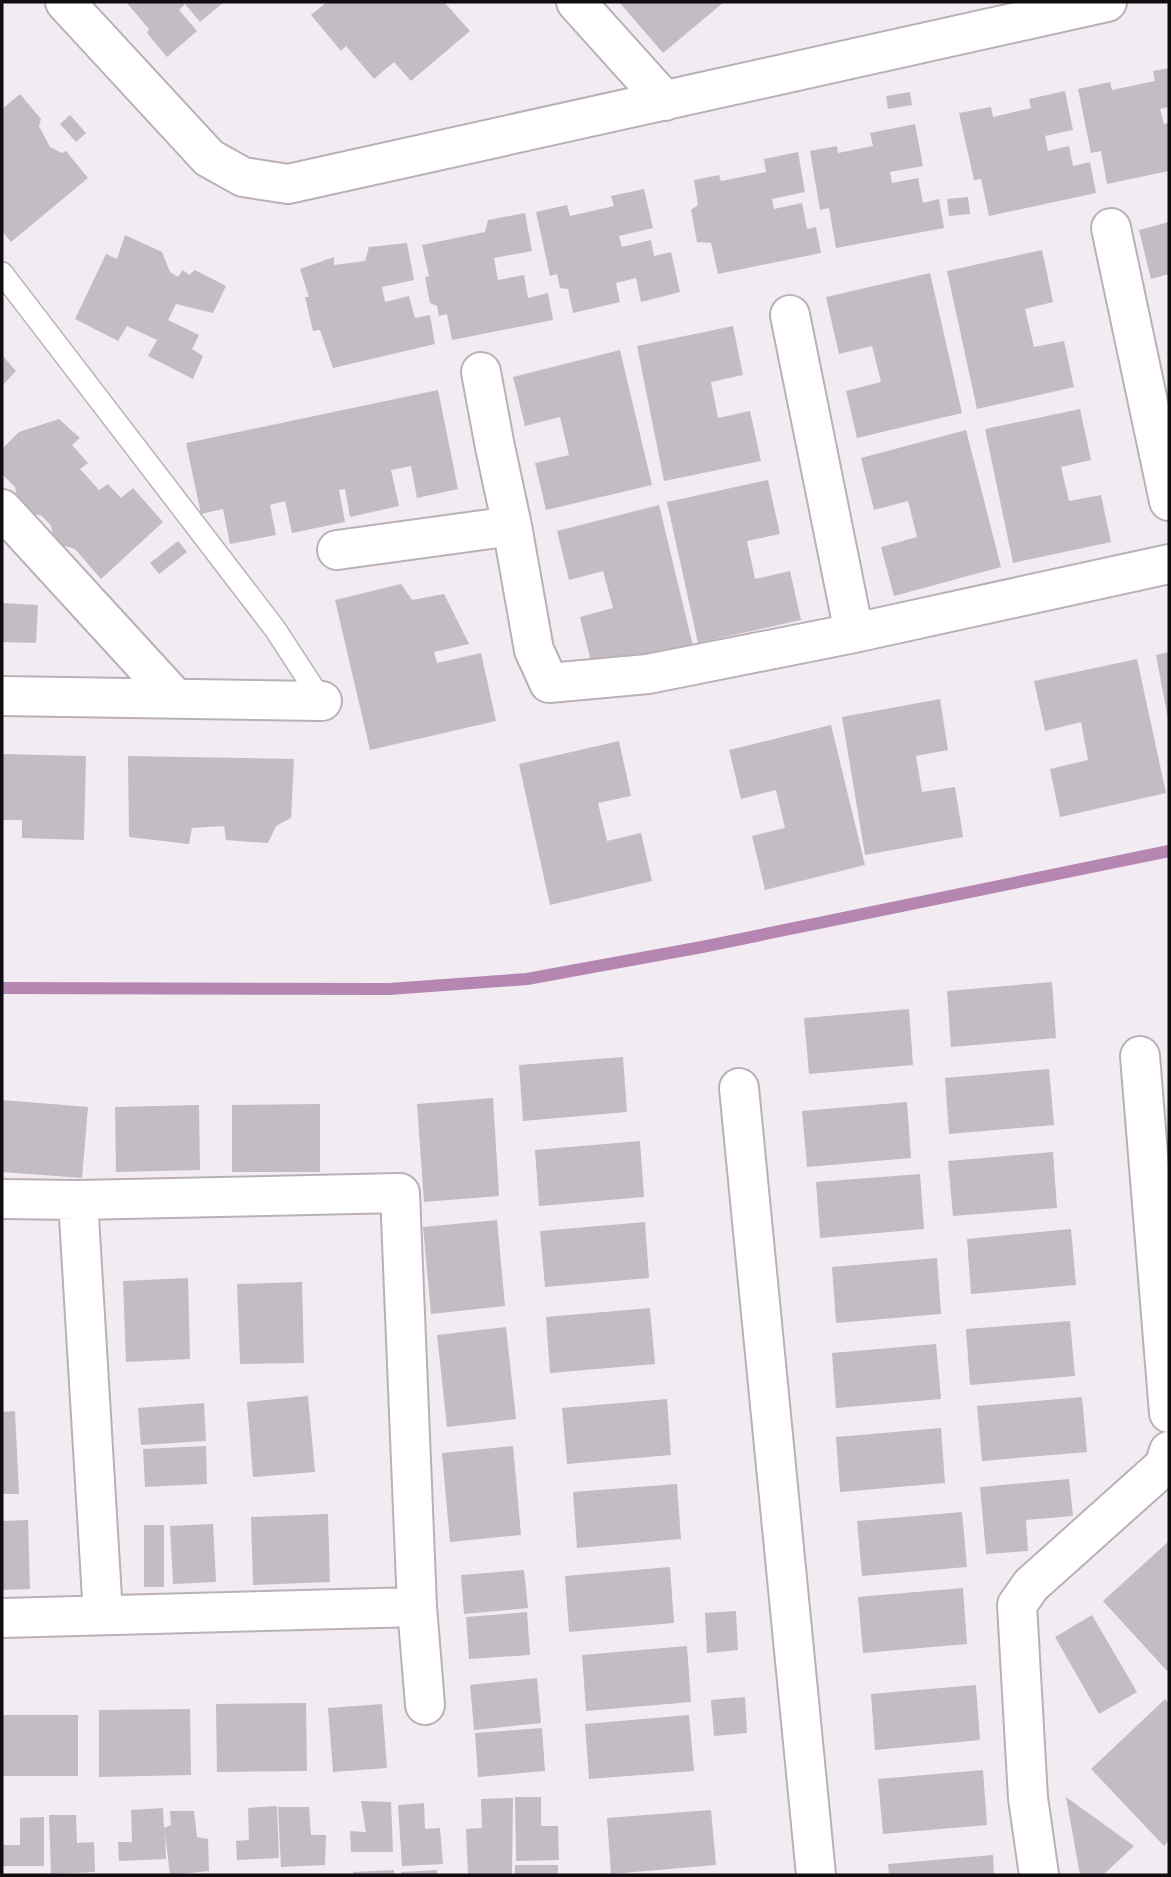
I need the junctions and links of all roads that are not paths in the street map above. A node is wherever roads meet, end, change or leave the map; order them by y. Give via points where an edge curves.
1 (65, 2) edge
2 (576, 2) edge
3 (1091, 3) edge
4 (665, 100) junction
5 (1111, 228) dead end
6 (2, 273) edge
7 (790, 315) dead end
8 (481, 372) dead end
9 (1169, 501) edge
10 (2, 509) edge
11 (512, 526) junction
12 (337, 551) dead end
13 (1169, 564) edge
14 (855, 633) junction
15 (2, 695) edge
16 (176, 698) junction
17 (323, 701) joint
18 (1140, 1056) dead end
19 (739, 1088) dead end
20 (2, 1199) edge
21 (78, 1200) junction
22 (1169, 1413) edge
23 (1169, 1451) edge
24 (417, 1607) junction
25 (103, 1615) junction
26 (2, 1618) edge
27 (425, 1705) dead end
28 (816, 1875) edge
29 (1039, 1875) edge

1 - 4 street via 209,158 243,177 288,184
2 - 4 street
3 - 4 street
5 - 9 street
6 - 17 lane via 275,629
7 - 14 street
8 - 11 street
10 - 16 street
11 - 12 street
11 - 14 street via 534,650 549,683 648,674
13 - 14 street
15 - 16 street
16 - 17 street
18 - 22 street
19 - 28 street
20 - 21 street
21 - 24 street via 400,1193
21 - 25 street
23 - 29 street via 1164,1466 1031,1584 1017,1605 1028,1798
24 - 25 street
24 - 27 street
25 - 26 street

